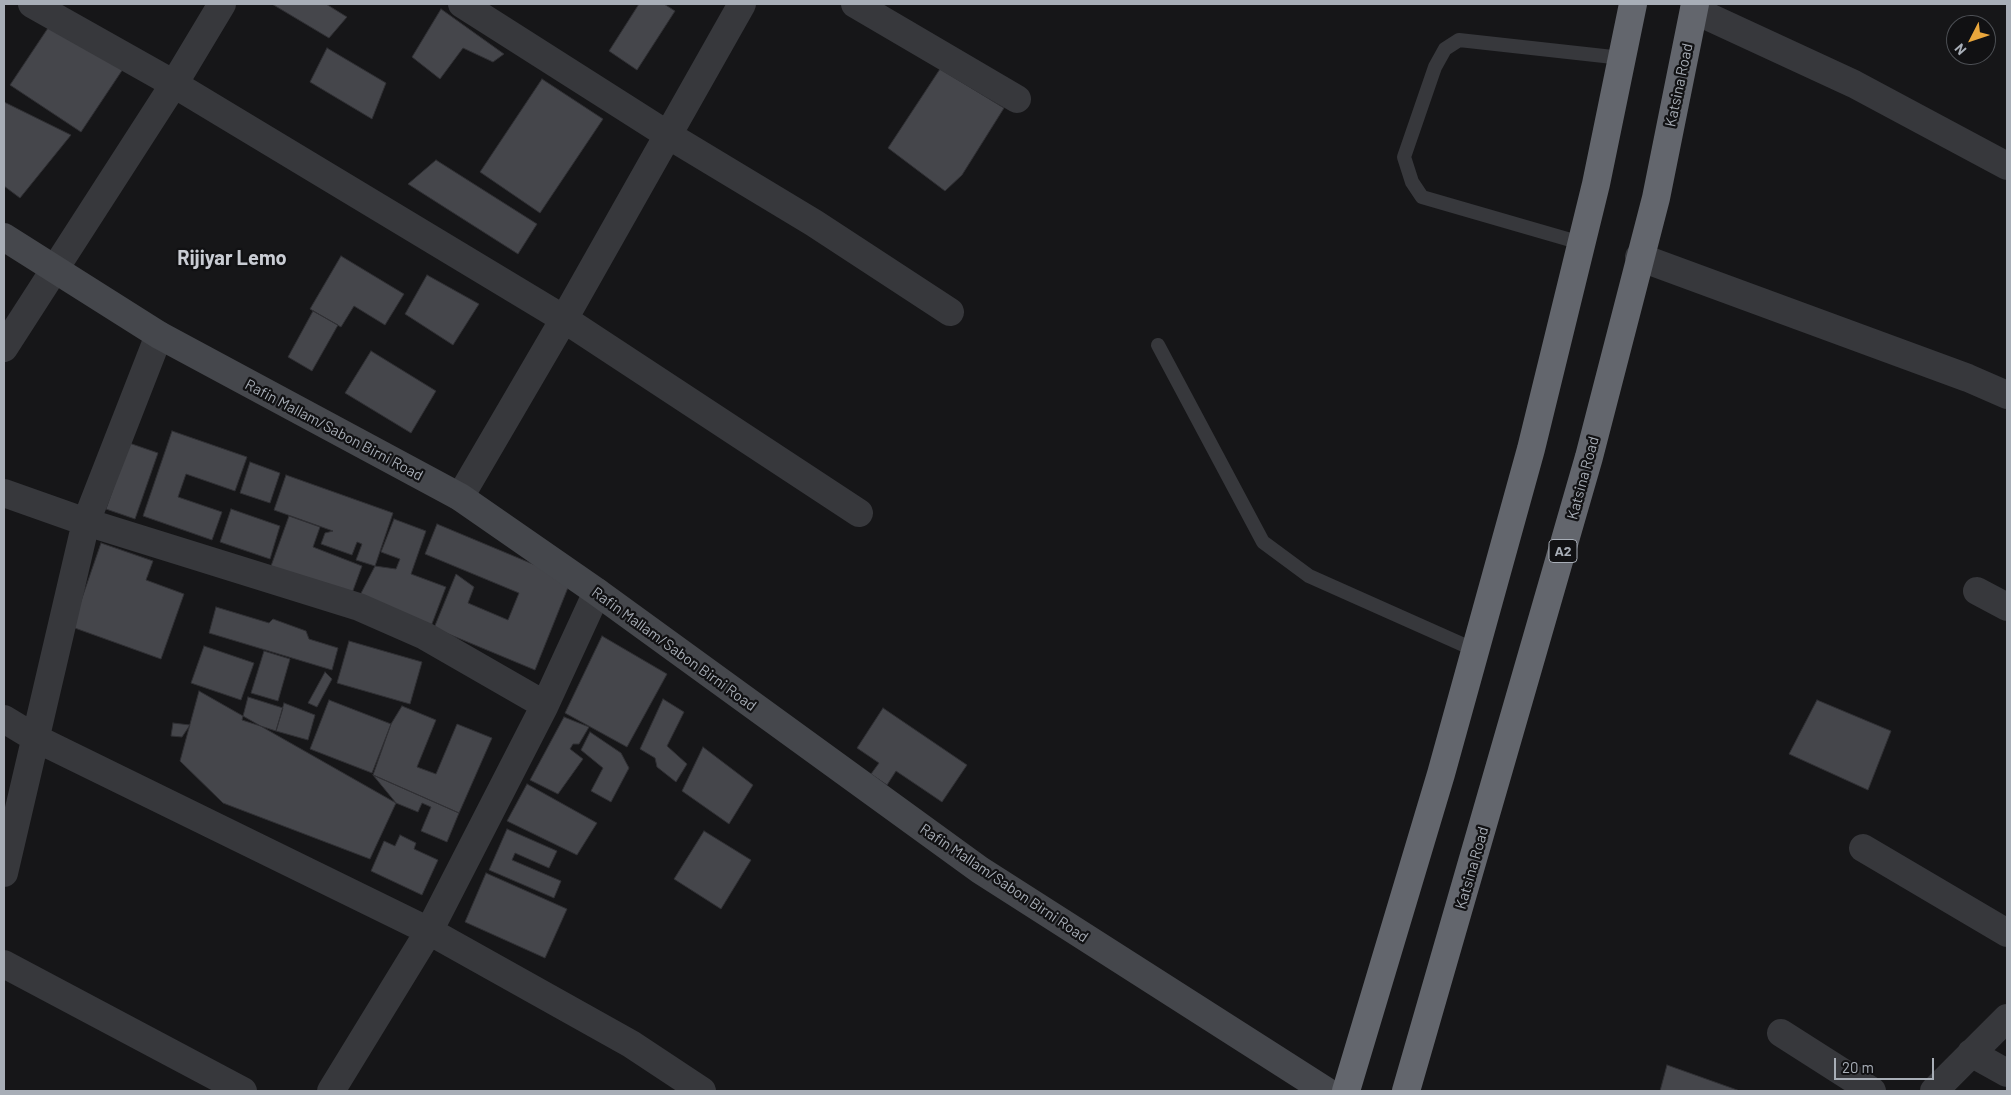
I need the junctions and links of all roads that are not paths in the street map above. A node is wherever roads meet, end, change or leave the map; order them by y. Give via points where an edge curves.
1 (32, 4) edge
2 (222, 4) edge
3 (462, 4) edge
4 (742, 4) edge
5 (855, 4) edge
6 (1633, 4) edge
7 (1695, 7) edge
8 (1622, 58) junction
9 (174, 84) junction
10 (1017, 99) dead end
11 (668, 135) junction
12 (2007, 166) edge
13 (4, 237) edge
14 (1581, 242) junction
15 (1639, 257) junction
16 (55, 269) junction
17 (950, 312) dead end
18 (564, 319) junction
19 (159, 335) junction
20 (1158, 346) dead end
21 (4, 348) edge
22 (2007, 395) edge
23 (4, 493) edge
24 (460, 497) junction
25 (859, 514) dead end
26 (86, 522) junction
27 (1977, 591) dead end
28 (597, 592) junction
29 (2007, 607) edge
30 (1475, 650) junction
31 (544, 705) junction
32 (4, 719) edge
33 (37, 739) junction
34 (1863, 848) dead end
35 (4, 873) edge
36 (429, 931) junction
37 (2007, 933) edge
38 (4, 964) edge
39 (2007, 1018) edge
40 (1781, 1033) dead end
41 (1971, 1053) junction
42 (2007, 1073) edge
43 (243, 1091) edge
44 (331, 1091) edge
45 (702, 1091) edge
46 (1326, 1091) edge
47 (1346, 1091) edge
48 (1406, 1091) edge
49 (1872, 1091) edge
50 (1934, 1091) edge

1 - 9 street
2 - 9 street
3 - 11 street
4 - 11 street
5 - 10 street
6 - 8 highway
7 - 12 street via 1854,84
7 - 15 highway, Katsina Road / A2 via 1656,198
8 - 14 highway
8 - 14 lane via 1459,40 1445,49 1434,67 1404,157 1412,182 1422,197
9 - 16 street
9 - 18 street
11 - 17 street
11 - 18 street
13 - 16 street, Rafin Mallam/Sabon Birni Road
14 - 30 highway via 1531,449
15 - 22 street
15 - 48 highway, Katsina Road / A2 via 1587,467
16 - 19 street, Rafin Mallam/Sabon Birni Road
16 - 21 street
18 - 24 street
18 - 25 street
19 - 24 street, Rafin Mallam/Sabon Birni Road
19 - 26 street
20 - 30 lane via 1263,542 1309,576
23 - 26 street
24 - 28 street, Rafin Mallam/Sabon Birni Road
26 - 31 street via 359,607 424,636
26 - 33 street
27 - 29 street
28 - 31 street
28 - 46 street, Rafin Mallam/Sabon Birni Road via 980,870
30 - 47 highway
31 - 36 street
32 - 33 street
33 - 35 street
33 - 36 street
34 - 37 street
36 - 44 street
36 - 45 street via 631,1044
38 - 43 street
39 - 41 street
40 - 49 street
41 - 42 street
41 - 50 street

